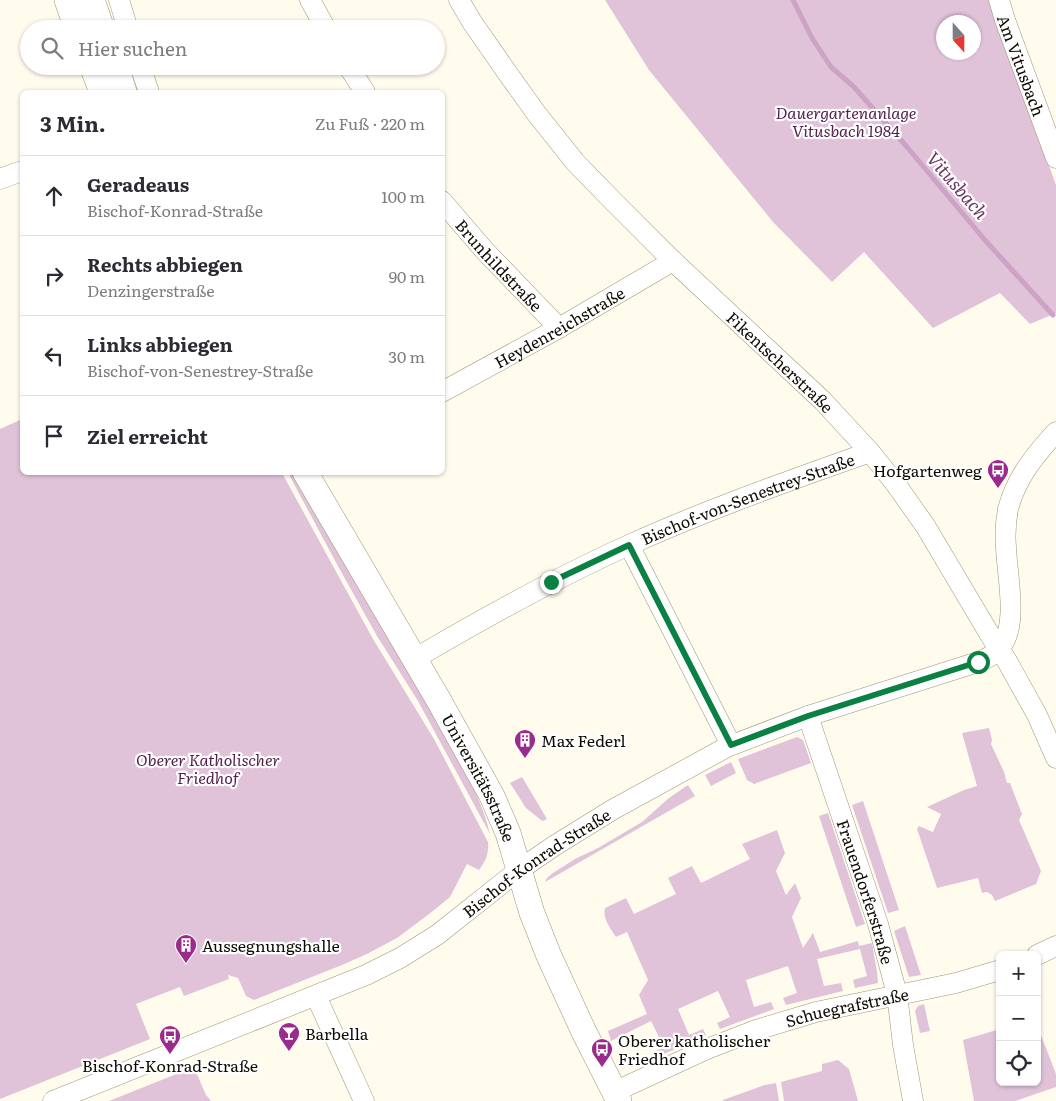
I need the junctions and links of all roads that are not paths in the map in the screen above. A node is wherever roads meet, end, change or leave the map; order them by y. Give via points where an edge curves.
1 (67, 0) edge
2 (92, 0) edge
3 (119, 0) edge
4 (310, 0) edge
5 (459, 0) edge
6 (1000, 0) edge
7 (74, 20) edge
8 (99, 20) edge
9 (125, 20) edge
10 (321, 20) edge
11 (95, 75) edge
12 (119, 75) edge
13 (143, 75) edge
14 (354, 75) edge
15 (101, 90) edge
16 (123, 90) edge
17 (148, 90) edge
18 (364, 90) edge
19 (1056, 158) edge
20 (20, 172) edge
21 (0, 179) edge
22 (445, 204) edge
23 (673, 261) junction
24 (558, 328) junction
25 (445, 390) edge
26 (1056, 432) edge
27 (870, 452) junction
28 (307, 475) edge
29 (629, 545) junction
30 (999, 648) junction
31 (414, 658) junction
32 (808, 716) junction
33 (731, 745) junction
34 (1056, 758) edge
35 (519, 870) junction
36 (1056, 946) edge
37 (1041, 953) edge
38 (996, 971) edge
39 (897, 994) junction
40 (316, 996) junction
41 (617, 1097) edge
42 (53, 1101) edge
43 (364, 1101) edge
44 (913, 1101) edge

1 - 7 street
2 - 8 street
3 - 9 street
4 - 10 street
5 - 23 street, Fikentscherstraße via 536,113 575,162
6 - 19 street, Am Vitusbach
11 - 15 street
12 - 16 street
13 - 17 street
14 - 18 street
20 - 21 street
22 - 24 street, Brunhildstraße
23 - 24 street, Heydenreichstraße
23 - 27 street, Fikentscherstraße via 823,401
24 - 25 street, Heydenreichstraße
26 - 30 street via 1028,464 1008,510 1006,545 1011,610 1009,630
27 - 29 street, Bischof-von-Senestrey-Straße via 720,507
27 - 30 street, Fikentscherstraße via 926,527
28 - 31 street, Universitätsstraße
29 - 31 street, Bischof-von-Senestrey-Straße via 551,582
29 - 33 street
30 - 32 street, Bischof-Konrad-Straße via 978,662
30 - 34 street, Fikentscherstraße via 1037,715
31 - 35 street, Universitätsstraße via 492,796
32 - 33 street, Bischof-Konrad-Straße
32 - 39 street, Frauendorferstraße via 878,924
33 - 35 street, Bischof-Konrad-Straße via 612,810
35 - 40 street, Bischof-Konrad-Straße via 428,941 366,975
35 - 41 street, Universitätsstraße via 549,956
36 - 37 street
38 - 39 street, Schuegrafstraße via 956,983
39 - 41 street, Schuegrafstraße via 816,1012 756,1030 706,1049
39 - 44 street, Frauendorferstraße
40 - 42 street, Bischof-Konrad-Straße
40 - 43 street

